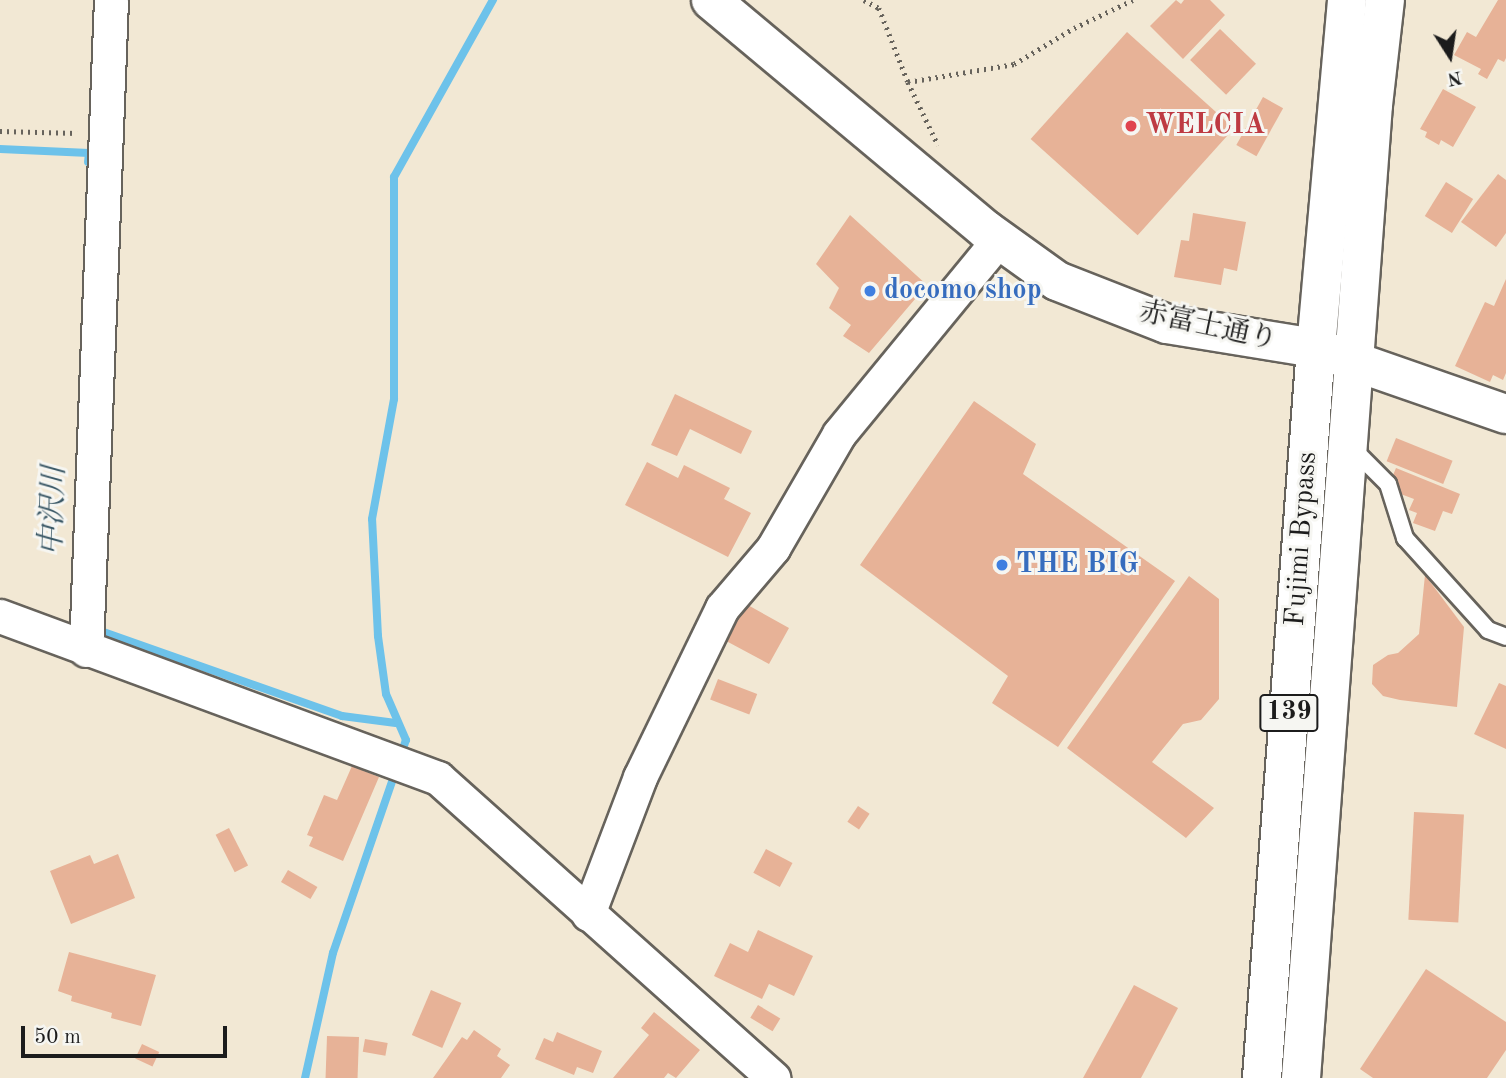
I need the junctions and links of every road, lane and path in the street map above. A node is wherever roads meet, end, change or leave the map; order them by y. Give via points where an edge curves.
1 (111, 0) edge
2 (711, 0) edge
3 (864, 0) edge
4 (1133, 0) edge
5 (1347, 0) edge
6 (1385, 0) edge
7 (908, 82) junction
8 (0, 131) edge
9 (106, 134) junction
10 (942, 153) dead end
11 (999, 239) junction
12 (1316, 348) junction
13 (1355, 364) junction
14 (1506, 414) edge
15 (1348, 444) junction
16 (0, 616) edge
17 (1506, 637) edge
18 (86, 650) junction
19 (588, 914) junction
20 (774, 1078) edge
21 (1262, 1078) edge
22 (1301, 1078) edge

1 - 9 street
2 - 11 main road, 赤富士通り
3 - 7 path via 879,8
4 - 7 path via 1014,64
5 - 12 main road, Fujimi Bypass / 139
6 - 13 main road, Fujimi Bypass / 139
7 - 10 path
8 - 9 path
9 - 18 street
11 - 12 main road, 赤富士通り via 1057,281 1167,324
11 - 19 street via 839,434 773,548 722,608 640,778
12 - 13 main road, 赤富士通り
12 - 21 main road, Fujimi Bypass / 139
13 - 14 main road, 赤富士通り
13 - 15 main road, Fujimi Bypass / 139
15 - 17 lane via 1388,484 1405,538 1488,630
15 - 22 main road, Fujimi Bypass / 139
16 - 18 street
18 - 19 street via 438,778
19 - 20 street

